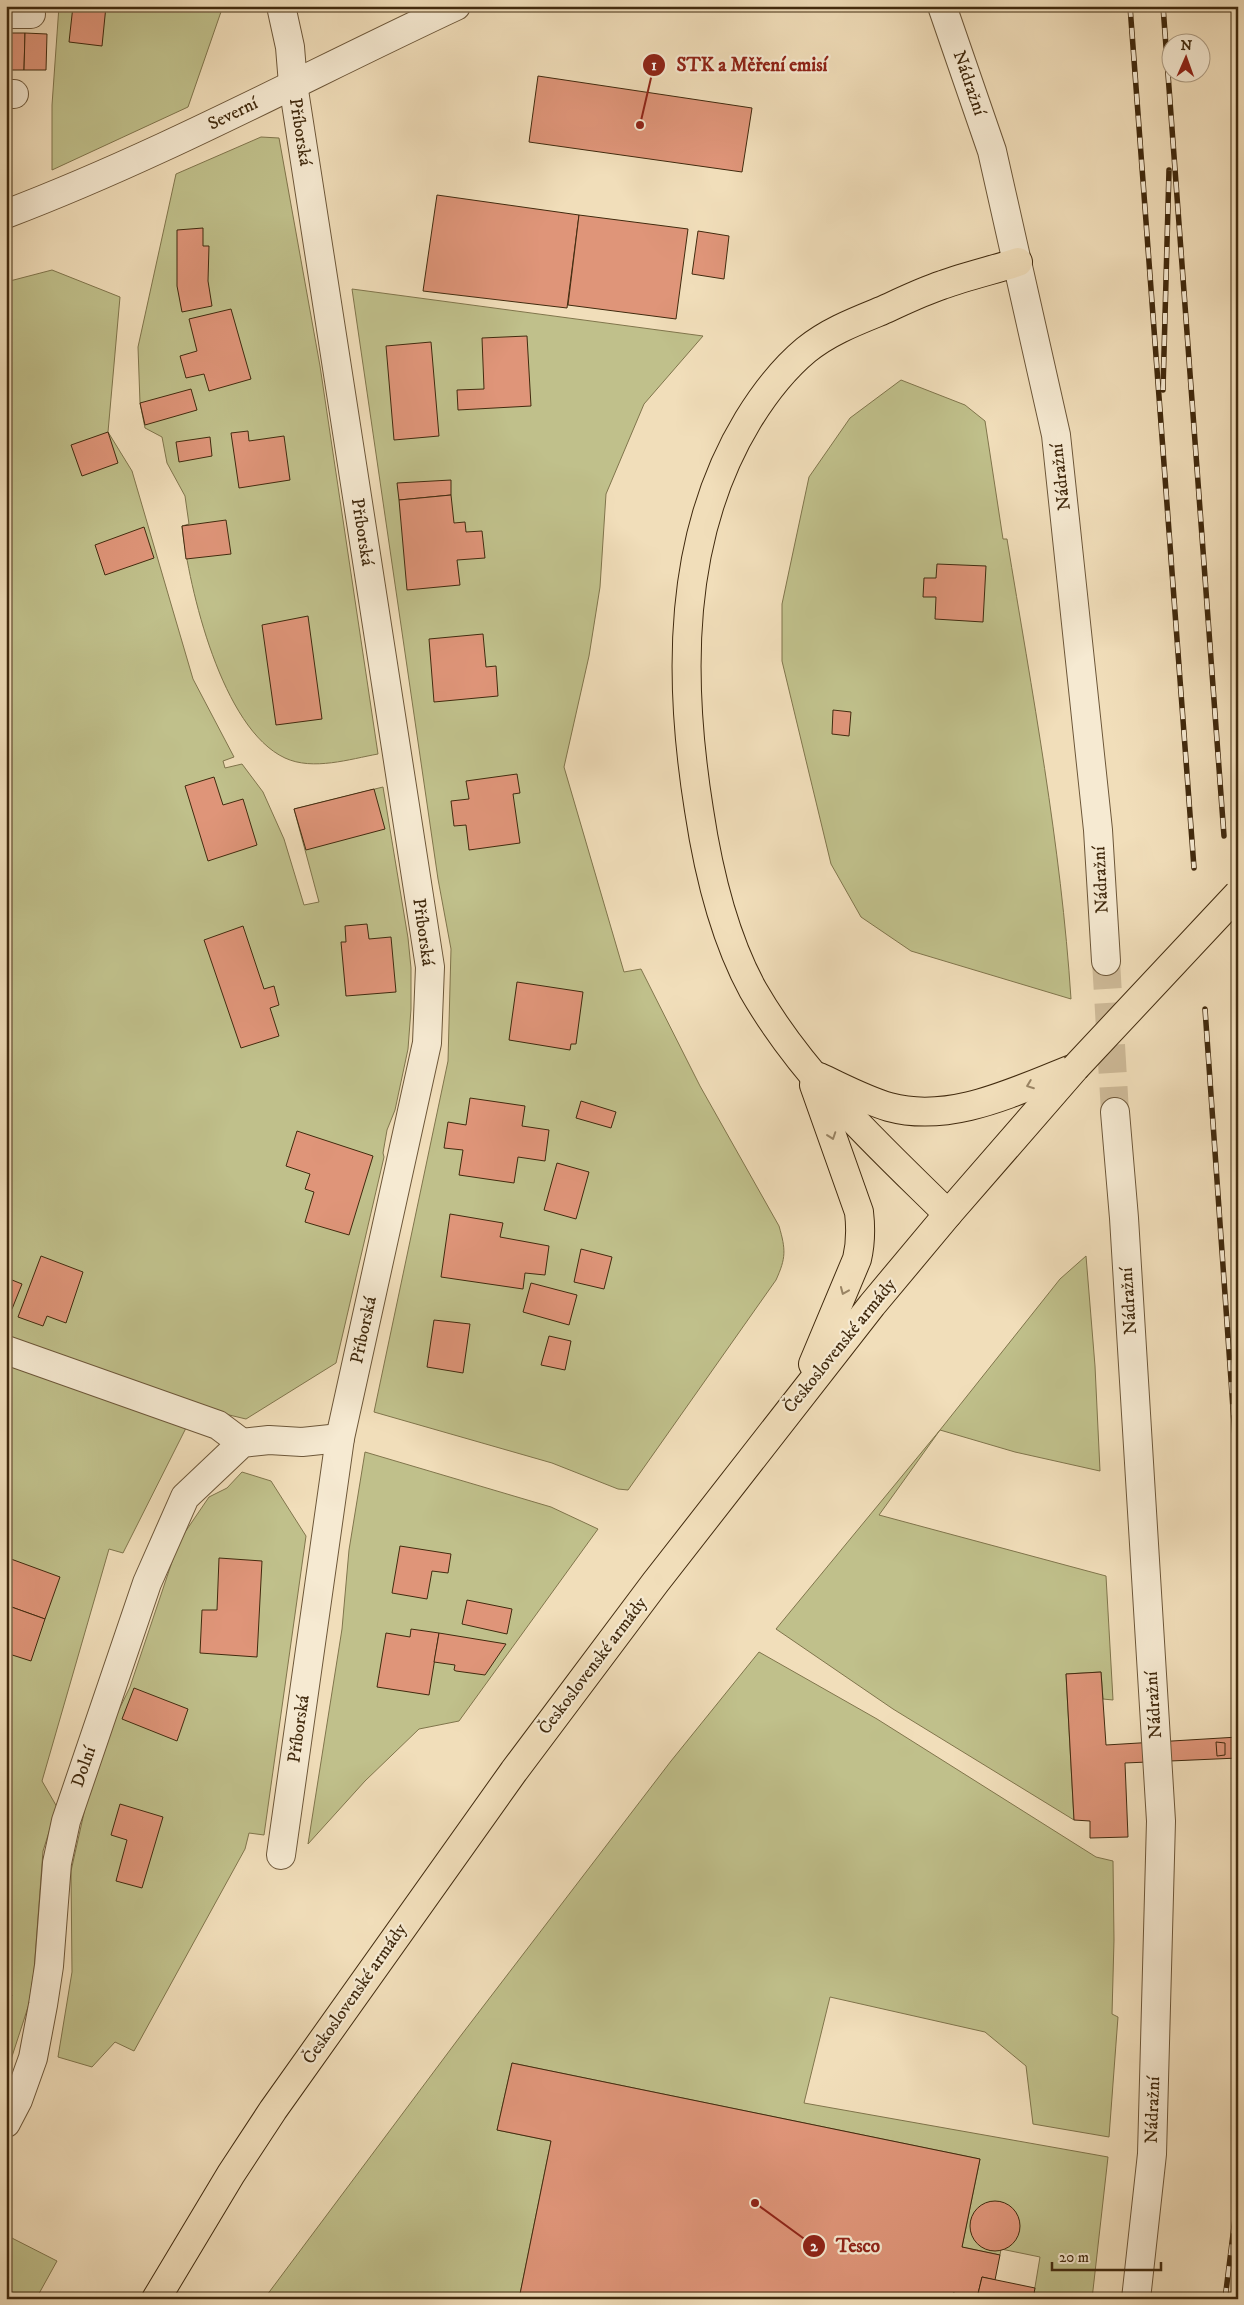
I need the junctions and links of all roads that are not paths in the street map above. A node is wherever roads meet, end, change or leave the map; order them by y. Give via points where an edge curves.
1 (281, 6) edge
2 (456, 6) edge
3 (942, 6) edge
4 (293, 84) junction
5 (6, 214) edge
6 (1018, 262) junction
7 (1238, 894) edge
8 (1106, 961) tunnel mouth
9 (1075, 1068) junction
10 (810, 1074) junction
11 (1115, 1112) tunnel mouth
12 (948, 1214) junction
13 (6, 1350) edge
14 (799, 1397) junction
15 (340, 1438) junction
16 (242, 1443) junction
17 (281, 1855) dead end
18 (6, 2122) edge
19 (156, 2299) edge
20 (1136, 2299) edge

1 - 4 street, Příborská via 290,47
2 - 4 street, Severní
3 - 6 street, Nádražní via 992,151
4 - 5 street, Severní via 141,158
4 - 15 street, Příborská via 430,967 428,1043
6 - 8 street, Nádražní via 1059,456 1098,830
6 - 10 main road via 942,285 829,334 805,351 766,391 738,438 717,484 702,535 691,585 685,687 704,839 715,889 752,987 778,1031
7 - 9 main road, Československé armády, bridge
9 -> 10 main road via 988,1101 921,1112 888,1107
9 - 12 main road, Československé armády
10 - 12 main road
10 -> 14 main road via 859,1212 861,1243 858,1259
11 - 20 street, Nádražní via 1161,1821 1152,2154
12 - 14 main road, Československé armády
13 - 16 street via 218,1425
14 - 19 main road, Československé armády via 514,1771 382,1955 231,2174
15 - 16 street
15 - 17 street, Příborská
16 - 18 street, Dolní via 185,1497 147,1584 66,1821 57,1863 42,2013 33,2058 18,2100

